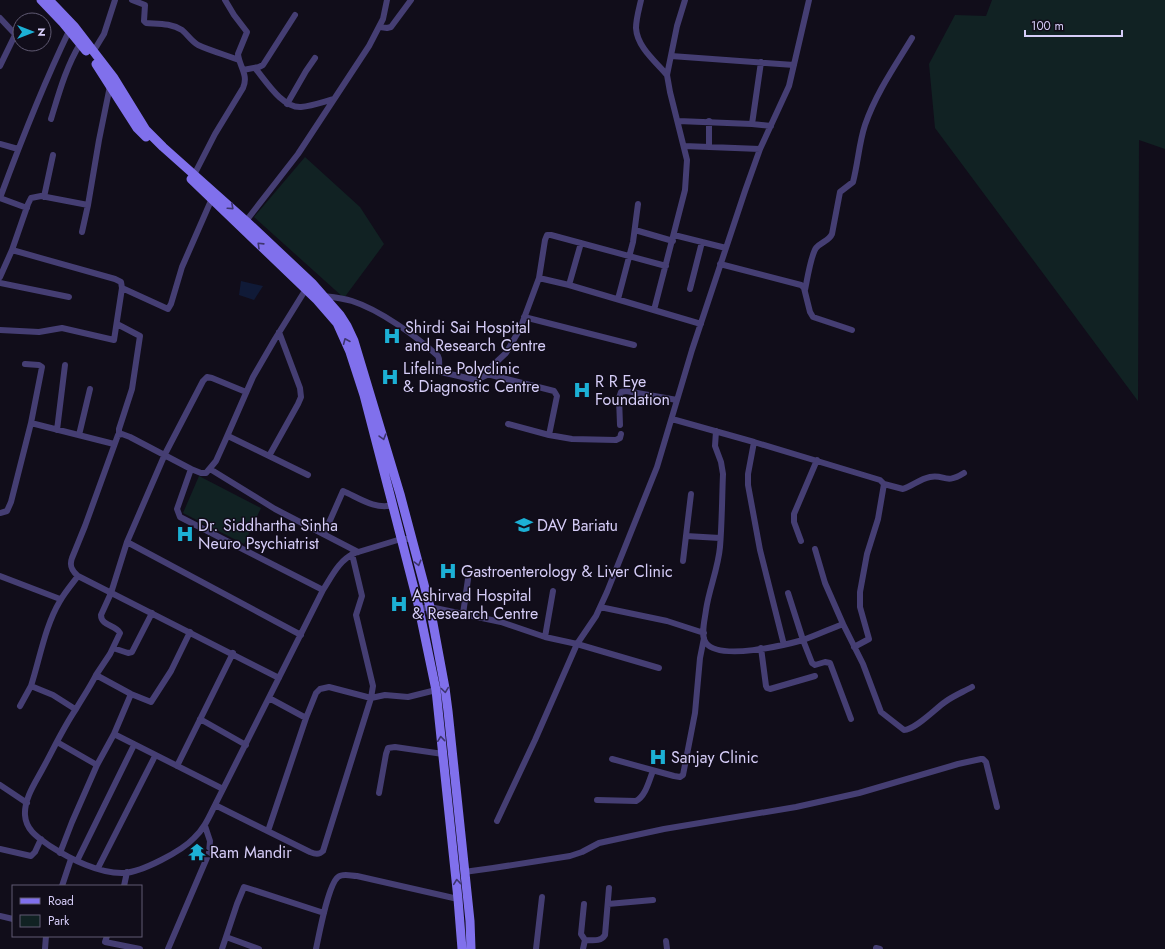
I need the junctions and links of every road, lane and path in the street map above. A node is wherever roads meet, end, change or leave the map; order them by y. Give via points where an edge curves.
1 (41, 0) edge
2 (49, 0) edge
3 (115, 0) edge
4 (132, 0) edge
5 (225, 0) edge
6 (388, 0) edge
7 (411, 0) edge
8 (642, 0) edge
9 (685, 0) edge
10 (809, 0) edge
11 (296, 15) dead end
12 (0, 18) edge
13 (380, 27) junction
14 (69, 31) junction
15 (912, 38) dead end
16 (80, 44) junction
17 (93, 52) junction
18 (670, 56) junction
19 (314, 58) dead end
20 (239, 60) junction
21 (761, 62) junction
22 (794, 65) junction
23 (0, 66) edge
24 (255, 68) junction
25 (243, 70) junction
26 (667, 75) junction
27 (110, 86) junction
28 (334, 99) junction
29 (287, 104) junction
30 (51, 119) dead end
31 (678, 121) junction
32 (709, 121) junction
33 (752, 124) junction
34 (770, 126) junction
35 (0, 144) edge
36 (684, 146) junction
37 (708, 147) junction
38 (18, 149) junction
39 (760, 149) junction
40 (53, 155) dead end
41 (194, 175) junction
42 (213, 196) junction
43 (44, 197) junction
44 (0, 198) edge
45 (638, 204) dead end
46 (88, 205) junction
47 (27, 208) junction
48 (246, 221) junction
49 (635, 230) junction
50 (82, 232) dead end
51 (673, 238) junction
52 (702, 242) junction
53 (581, 243) junction
54 (726, 248) junction
55 (12, 250) junction
56 (630, 257) junction
57 (0, 259) edge
58 (7, 260) junction
59 (720, 264) junction
60 (666, 266) junction
61 (0, 277) edge
62 (539, 278) junction
63 (0, 283) edge
64 (568, 285) junction
65 (122, 288) junction
66 (306, 289) junction
67 (690, 289) dead end
68 (805, 290) junction
69 (324, 296) junction
70 (69, 297) dead end
71 (618, 299) junction
72 (654, 310) junction
73 (524, 317) junction
74 (117, 324) junction
75 (701, 324) junction
76 (0, 330) edge
77 (852, 330) dead end
78 (279, 332) junction
79 (634, 345) dead end
80 (25, 364) dead end
81 (65, 364) dead end
82 (487, 375) junction
83 (90, 389) dead end
84 (246, 392) junction
85 (677, 400) junction
86 (672, 419) junction
87 (31, 423) junction
88 (508, 424) dead end
89 (620, 425) dead end
90 (57, 430) junction
91 (716, 431) junction
92 (119, 434) junction
93 (621, 434) dead end
94 (78, 435) junction
95 (549, 435) junction
96 (228, 436) junction
97 (754, 442) junction
98 (114, 444) junction
99 (164, 454) junction
100 (269, 456) junction
101 (817, 460) junction
102 (191, 469) junction
103 (210, 469) junction
104 (964, 473) dead end
105 (308, 475) dead end
106 (884, 484) junction
107 (395, 494) junction
108 (691, 494) dead end
109 (393, 505) junction
110 (0, 513) edge
111 (324, 534) junction
112 (686, 536) junction
113 (720, 538) junction
114 (401, 539) junction
115 (411, 539) junction
116 (801, 541) dead end
117 (127, 542) junction
118 (815, 549) dead end
119 (355, 553) junction
120 (683, 561) dead end
121 (0, 576) edge
122 (78, 576) junction
123 (468, 579) dead end
124 (323, 590) junction
125 (553, 591) dead end
126 (111, 593) junction
127 (788, 593) dead end
128 (60, 599) junction
129 (430, 607) junction
130 (600, 607) junction
131 (419, 609) junction
132 (152, 613) junction
133 (463, 614) junction
134 (843, 624) junction
135 (190, 632) junction
136 (301, 635) junction
137 (704, 636) junction
138 (545, 637) junction
139 (803, 640) junction
140 (577, 644) junction
141 (784, 645) junction
142 (854, 647) junction
143 (113, 648) junction
144 (762, 648) junction
145 (233, 653) junction
146 (659, 668) dead end
147 (96, 675) junction
148 (815, 676) dead end
149 (279, 678) junction
150 (31, 686) junction
151 (972, 688) dead end
152 (436, 690) junction
153 (130, 694) junction
154 (269, 698) junction
155 (371, 698) junction
156 (20, 706) dead end
157 (75, 709) junction
158 (306, 718) junction
159 (200, 719) junction
160 (851, 720) dead end
161 (114, 734) junction
162 (57, 742) junction
163 (134, 745) junction
164 (246, 745) junction
165 (443, 754) junction
166 (155, 756) junction
167 (612, 760) dead end
168 (97, 765) junction
169 (177, 766) junction
170 (653, 771) junction
171 (0, 785) edge
172 (223, 789) junction
173 (379, 793) dead end
174 (597, 800) dead end
175 (27, 803) junction
176 (215, 805) junction
177 (997, 807) dead end
178 (497, 821) dead end
179 (205, 826) junction
180 (268, 831) junction
181 (41, 839) junction
182 (0, 849) edge
183 (60, 853) junction
184 (74, 860) junction
185 (98, 868) junction
186 (127, 872) junction
187 (464, 872) junction
188 (62, 885) edge
189 (124, 885) edge
190 (609, 888) dead end
191 (542, 897) dead end
192 (458, 899) junction
193 (653, 900) dead end
194 (584, 904) dead end
195 (608, 904) junction
196 (324, 913) junction
197 (0, 916) edge
198 (12, 919) edge
199 (46, 937) edge
200 (107, 937) edge
201 (226, 937) junction
202 (585, 940) junction
203 (666, 941) dead end
204 (45, 949) edge
205 (140, 949) edge
206 (168, 949) edge
207 (222, 949) edge
208 (259, 949) edge
209 (316, 949) edge
210 (462, 949) edge
211 (471, 949) edge
212 (536, 949) edge
213 (583, 949) edge
214 (667, 949) edge

1 - 14 main road
2 - 17 main road via 74,26
3 - 17 street via 104,34
4 - 20 street via 145,5 146,23 166,24 178,28 198,45
5 - 20 street via 247,32 238,50
6 - 13 street
7 - 13 street via 391,27
8 - 26 street via 636,24 638,37
9 - 18 street
10 - 22 street
11 - 24 street via 263,64
12 - 23 street via 15,35
13 - 28 street
14 - 16 main road
14 - 38 street
15 - 68 street via 870,111 860,144 853,182 839,194 832,234 814,252
16 - 27 main road
16 - 30 street via 64,76
17 - 41 main road via 114,78 146,130
18 - 21 street
18 - 26 street
19 - 29 street
20 - 25 street
21 - 22 street
21 - 33 street
22 - 34 street via 787,92
24 - 25 street
24 - 29 street
25 - 41 street via 245,84
26 - 31 street
27 - 42 main road via 137,128
27 - 46 street
28 - 29 street via 301,107
28 - 48 street via 298,154
31 - 32 street
31 - 36 street
32 - 33 street
32 - 37 street
33 - 34 street
34 - 39 street
35 - 38 street
36 - 37 street
36 - 51 street via 686,183
37 - 39 street
38 - 44 street
39 - 54 street
40 - 43 street
41 - 42 main road
42 -> 48 main road
42 - 65 street via 182,267 168,309
66 -> 42 main road
43 - 46 street
43 - 47 street via 31,198
44 - 47 street
45 - 49 street
46 - 50 street
47 - 55 street
48 - 69 main road
49 - 51 street
49 - 56 street
51 - 52 street
51 - 60 street
52 - 54 street
52 - 67 street
53 - 56 street
53 - 62 street via 547,235 544,240
53 - 64 street
54 - 59 street
55 - 58 street
55 - 65 street via 115,279 121,282
56 - 60 street
56 - 71 street
57 - 58 street
58 - 61 street
59 - 68 street via 800,284
59 - 75 street
60 - 72 street
62 - 64 street
62 - 73 street
63 - 70 street
64 - 71 street
65 - 74 street
66 - 78 street
107 -> 66 main road via 345,338 337,323
68 - 77 street via 813,317
69 - 82 street via 351,300 391,321 438,356 441,372 476,380
69 -> 107 main road via 344,320 354,341
71 - 72 street
72 - 75 street
73 - 79 street
73 - 82 street via 512,344 490,368
74 - 76 street via 114,340 62,328 39,332
74 - 92 street via 140,336 132,389
75 - 85 street
78 - 84 street
78 - 100 street via 301,396
80 - 87 street via 42,367
81 - 90 street
82 - 95 street via 556,392 557,399
83 - 94 street
84 - 96 street
84 - 99 street via 212,378 205,378
85 - 86 street
85 - 89 street via 621,392
86 - 91 street
86 - 130 street via 657,467
87 - 90 street
87 - 110 street via 11,502 7,510
88 - 95 street
90 - 94 street
91 - 97 street
91 - 113 street via 715,446 724,474
92 - 98 street
92 - 99 street via 130,436
93 - 95 street via 616,440 572,439
94 - 98 street
96 - 100 street
96 - 103 street
97 - 101 street
97 - 141 street via 748,485 760,550
98 - 122 street via 70,562 71,569
99 - 102 street
99 - 117 street
100 - 105 street
101 - 106 street via 880,480
101 - 116 street via 794,514 794,522
102 - 103 street via 204,473
102 - 124 street via 177,508 180,517
103 - 111 street via 275,509
104 - 106 street via 950,480 929,477 903,490
106 - 142 street via 860,592 860,607 869,639
107 - 109 main road
107 - 115 main road
108 - 112 street
109 - 111 street via 376,506 343,491
109 - 114 main road
111 - 119 street
112 - 113 street
112 - 120 street
113 - 137 street via 717,567 707,603
114 - 115 street
114 - 119 street
114 - 131 main road
115 -> 129 main road
117 - 126 street
117 - 136 street
118 - 134 street via 827,588
119 - 124 street via 341,563
119 - 155 street via 362,596 356,615 373,686
121 - 128 street
122 - 126 street
122 - 128 street
123 - 133 street
124 - 136 street
125 - 138 street
126 - 132 street
126 - 143 street via 101,616 103,622 120,632
127 - 139 street
128 - 150 street via 48,626
129 - 131 street
129 - 133 street
129 -> 187 main road via 445,688
130 - 137 street via 674,623
130 - 140 street
131 - 152 main road
132 - 135 street
132 - 143 street via 132,652
133 - 138 street via 501,622
134 - 139 street
134 - 142 street
135 - 145 street
135 - 153 street via 171,671 151,702
136 - 149 street
137 - 144 street via 707,644 726,652
137 - 170 street via 695,713 684,773 678,777
138 - 140 street
139 - 141 street
139 - 160 street via 812,663 830,663
140 - 146 street
140 - 178 street
141 - 144 street
142 - 151 street via 881,712 904,730 909,730 950,698
143 - 147 street
144 - 148 street via 767,688
145 - 149 street
145 - 159 street
147 - 153 street
147 - 157 street
149 - 154 street
150 - 156 street
150 - 157 street via 54,695
152 - 155 street via 408,697 385,695
165 -> 152 main road
153 - 161 street
154 - 158 street
154 - 164 street
155 - 158 street via 324,687 316,693
155 - 180 street via 323,851 316,854 310,852
157 - 162 street
158 - 180 street
159 - 164 street
159 - 169 street
161 - 163 street
161 - 168 street
162 - 168 street
162 - 175 street via 28,796
163 - 166 street
163 - 184 street
164 - 172 street
165 - 173 street via 388,748
192 -> 165 main road
166 - 169 street
166 - 185 street
167 - 170 street
168 - 183 street
169 - 172 street
170 - 174 street via 644,793 636,801
171 - 175 street
172 - 176 street
175 - 181 street via 24,813 28,828
176 - 179 street
176 - 180 street
177 - 187 street via 986,762 980,759 796,808 664,829 599,843 570,856
179 - 186 street via 194,839 179,850 153,864
179 - 206 street via 210,841 209,853
181 - 182 street via 31,856
181 - 183 street
183 - 184 street
184 - 185 street
184 - 188 street
185 - 186 street
186 - 189 street
187 - 211 main road
190 - 195 street
191 - 212 street
192 - 196 street via 344,875 339,876 334,882
192 - 210 main road
193 - 195 street
194 - 202 street via 581,934
195 - 202 street via 606,935 599,940
196 - 201 street via 244,887
196 - 209 street
197 - 198 street
199 - 204 street
200 - 205 street via 105,942
201 - 207 street
201 - 208 street
202 - 213 street
203 - 214 street

